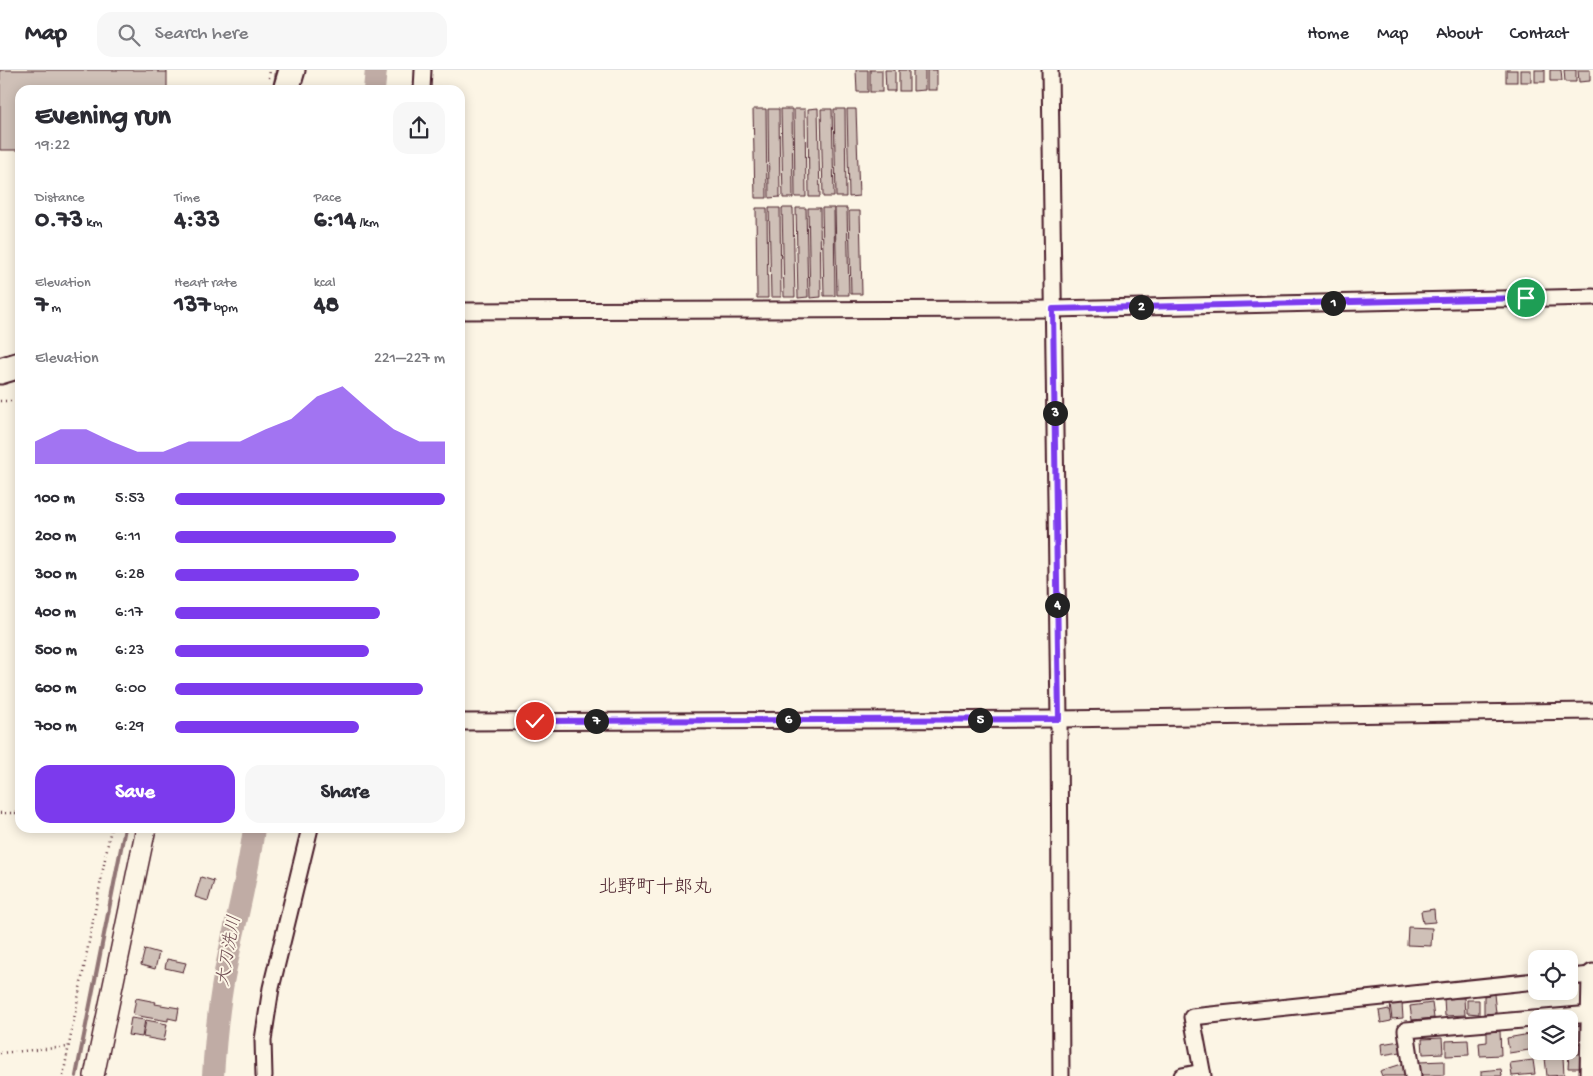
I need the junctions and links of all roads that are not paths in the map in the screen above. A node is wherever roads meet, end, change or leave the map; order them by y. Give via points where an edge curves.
1 (292, 70) edge
2 (423, 70) edge
3 (1050, 70) edge
4 (288, 85) edge
5 (422, 85) edge
6 (1593, 297) edge
7 (1053, 309) junction
8 (465, 311) edge
9 (15, 366) edge
10 (0, 371) edge
11 (1593, 711) edge
12 (1059, 719) junction
13 (465, 722) edge
14 (145, 833) edge
15 (309, 833) edge
16 (1592, 975) edge
17 (1578, 976) edge
18 (1528, 982) edge
19 (1591, 1014) junction
20 (1202, 1074) edge
21 (94, 1076) edge
22 (264, 1076) edge
23 (1061, 1076) edge
24 (1182, 1076) edge
25 (1413, 1076) edge
26 (1591, 1076) edge

1 - 4 highway
2 - 5 street
3 - 7 street
6 - 7 street
7 - 8 street
7 - 12 street
9 - 10 highway
11 - 12 street
12 - 13 street
12 - 23 street
14 - 21 street
15 - 22 street via 271,988 263,1040
16 - 17 street
16 - 19 main road
18 - 20 street via 1192,1017
19 - 25 street via 1406,1030
19 - 26 main road
20 - 24 street

